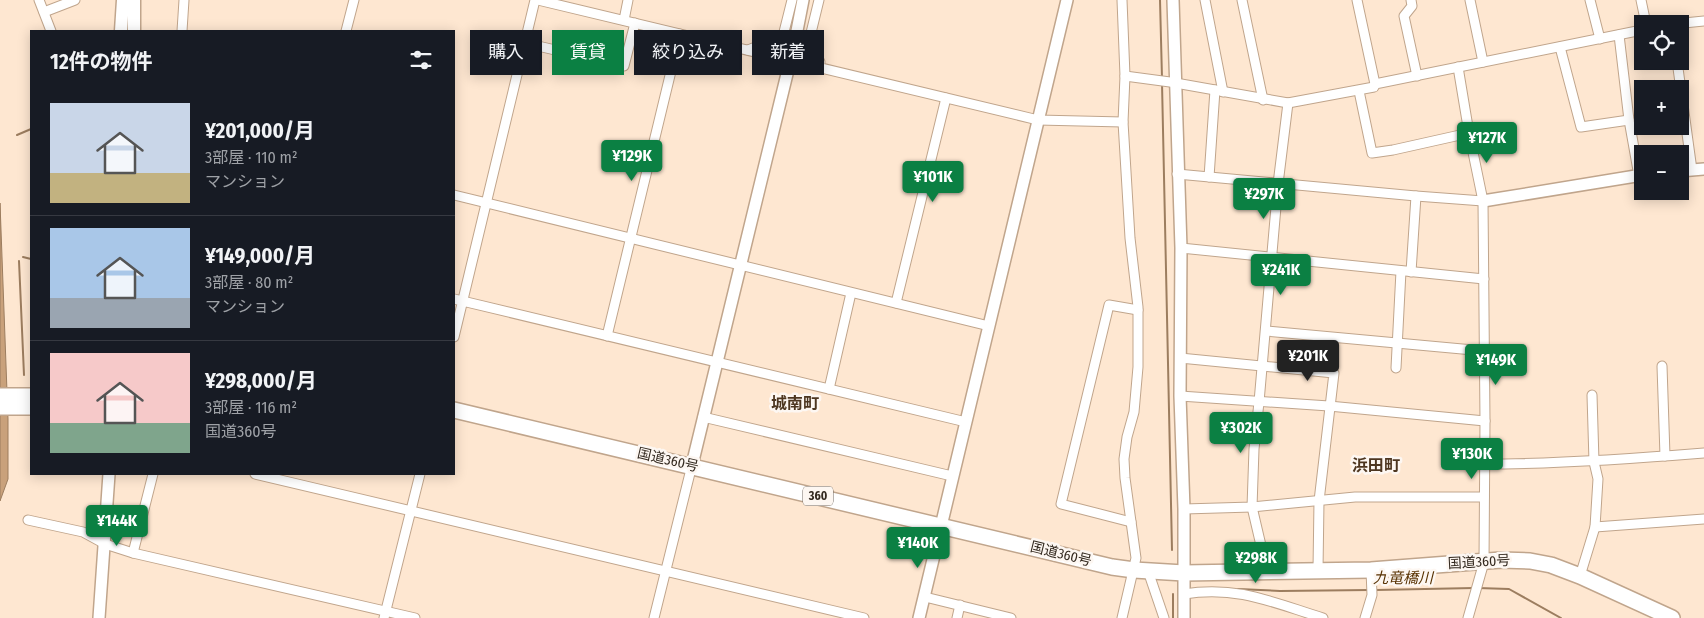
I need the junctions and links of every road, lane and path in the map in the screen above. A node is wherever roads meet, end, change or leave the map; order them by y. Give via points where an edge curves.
1 (39, 0) edge
2 (74, 0) edge
3 (123, 0) edge
4 (134, 0) edge
5 (184, 0) edge
6 (354, 0) edge
7 (537, 0) edge
8 (628, 0) edge
9 (792, 0) edge
10 (803, 0) edge
11 (819, 0) edge
12 (1067, 0) edge
13 (1122, 0) edge
14 (1173, 0) edge
15 (1205, 0) edge
16 (1242, 0) edge
17 (1357, 0) edge
18 (1410, 0) edge
19 (1470, 0) edge
20 (1590, 0) edge
21 (1641, 0) edge
22 (44, 12) junction
23 (1644, 15) edge
24 (624, 20) junction
25 (1704, 21) edge
26 (1689, 22) edge
27 (635, 23) junction
28 (51, 30) edge
29 (122, 30) edge
30 (134, 30) edge
31 (182, 30) edge
32 (346, 30) edge
33 (528, 30) edge
34 (664, 30) edge
35 (796, 30) edge
36 (812, 30) edge
37 (1634, 32) edge
38 (1619, 35) junction
39 (1600, 39) junction
40 (542, 47) edge
41 (1560, 47) junction
42 (742, 49) edge
43 (748, 50) junction
44 (752, 51) edge
45 (1483, 62) junction
46 (1458, 67) junction
47 (824, 68) edge
48 (1679, 70) edge
49 (516, 75) edge
50 (670, 75) edge
51 (785, 75) edge
52 (1125, 76) junction
53 (1417, 76) junction
54 (1173, 82) junction
55 (1375, 84) junction
56 (1219, 91) junction
57 (1359, 91) junction
58 (946, 98) junction
59 (1263, 100) junction
60 (1288, 104) junction
61 (1038, 120) junction
62 (1629, 120) junction
63 (1123, 122) junction
64 (1469, 133) junction
65 (1634, 145) edge
66 (1698, 169) edge
67 (1178, 174) junction
68 (1634, 176) edge
69 (1209, 177) junction
70 (1278, 184) junction
71 (455, 195) edge
72 (1416, 196) junction
73 (1483, 200) junction
74 (486, 203) junction
75 (631, 239) junction
76 (1181, 248) junction
77 (1273, 258) junction
78 (740, 266) junction
79 (1401, 271) junction
80 (1411, 272) junction
81 (1484, 279) junction
82 (852, 293) junction
83 (458, 300) edge
84 (896, 303) junction
85 (1138, 310) junction
86 (989, 326) junction
87 (455, 328) edge
88 (1266, 331) junction
89 (607, 336) junction
90 (1398, 343) junction
91 (1484, 351) junction
92 (1180, 358) junction
93 (717, 362) junction
94 (1263, 365) junction
95 (1662, 366) dead end
96 (1396, 368) dead end
97 (829, 389) junction
98 (1592, 395) dead end
99 (0, 396) edge
100 (30, 396) edge
101 (1180, 396) junction
102 (1260, 402) junction
103 (1330, 406) junction
104 (0, 407) edge
105 (30, 407) edge
106 (455, 410) edge
107 (704, 417) junction
108 (1485, 421) junction
109 (966, 422) junction
110 (1704, 453) edge
111 (1665, 456) junction
112 (1594, 462) junction
113 (1484, 464) junction
114 (692, 465) junction
115 (109, 475) edge
116 (153, 475) edge
117 (259, 475) edge
118 (420, 475) edge
119 (952, 476) junction
120 (1484, 497) junction
121 (1319, 500) junction
122 (1252, 507) junction
123 (1184, 509) junction
124 (411, 511) junction
125 (1704, 519) edge
126 (28, 520) dead end
127 (1132, 522) junction
128 (941, 525) junction
129 (1595, 527) junction
130 (104, 544) junction
131 (133, 553) junction
132 (1484, 562) junction
133 (1141, 570) junction
134 (1318, 570) junction
135 (665, 571) junction
136 (1267, 571) junction
137 (1184, 573) junction
138 (1580, 576) junction
139 (1371, 577) junction
140 (1184, 594) junction
141 (925, 597) junction
142 (960, 606) junction
143 (385, 614) edge
144 (998, 616) edge
145 (99, 618) edge
146 (415, 618) edge
147 (654, 618) edge
148 (864, 618) edge
149 (919, 618) edge
150 (957, 618) edge
151 (1011, 618) edge
152 (1122, 618) edge
153 (1164, 618) edge
154 (1184, 618) edge
155 (1323, 618) edge
156 (1365, 618) edge
157 (1468, 618) edge
158 (1672, 618) edge

1 - 22 street
2 - 22 street
3 - 29 main road
4 - 30 main road
5 - 31 street
6 - 32 street
7 - 24 street
7 - 33 street
8 - 24 street
9 - 43 street via 782,40 772,48 758,46
10 - 35 street
11 - 36 street
12 - 61 street
13 - 52 street
14 - 54 street
15 - 56 street
16 - 59 street
17 - 55 street
18 - 53 street via 1412,6 1404,16
19 - 45 street
20 - 39 street
21 - 23 street
22 - 28 street
24 - 27 street
25 - 26 street
27 - 34 street
27 - 40 street via 624,66
37 - 38 street
38 - 39 street
38 - 62 street
39 - 41 street
41 - 45 street
41 - 62 street via 1581,127
42 - 43 street
43 - 44 street
45 - 46 street
46 - 53 street
46 - 64 street
47 - 58 street
48 - 66 street
49 - 74 street
50 - 75 street
51 - 78 street
52 - 54 street
52 - 63 street
53 - 55 street
54 - 56 street
54 - 67 street
55 - 57 street
56 - 59 street
56 - 69 street
57 - 60 street
57 - 64 street via 1372,152
58 - 61 street
58 - 84 street
59 - 60 street
60 - 70 street
61 - 63 street
61 - 86 street
62 - 65 street
63 - 85 street
64 - 73 street
67 - 69 street
67 - 76 street
68 - 73 street
69 - 70 street
70 - 72 street
70 - 77 street
71 - 74 street
72 - 73 street
72 - 80 street
73 - 81 street
74 - 75 street
74 - 83 street
75 - 78 street
75 - 89 street
76 - 77 street
76 - 92 street
77 - 79 street
77 - 88 street
78 - 82 street
78 - 93 street
79 - 80 street
79 - 90 street
80 - 81 street
81 - 91 street
82 - 84 street
82 - 97 street
83 - 87 street
83 - 89 street
84 - 86 street
85 - 127 street via 1134,412 1124,459
85 - 127 street via 1109,305 1061,504
86 - 109 street
88 - 90 street
88 - 94 street
89 - 93 street
90 - 91 street
90 - 96 street
91 - 108 street
92 - 94 street
92 - 101 street
93 - 97 street
93 - 107 street
94 - 102 street
94 - 103 street via 1334,373
95 - 111 street
97 - 109 street
98 - 112 street
99 - 100 highway
101 - 102 street
101 - 123 street
102 - 103 street
102 - 122 street
103 - 108 street
103 - 121 street
104 - 105 highway
106 - 114 highway, 国道360号 / 360
107 - 114 street
107 - 119 street
108 - 113 street
109 - 119 street
110 - 111 street
111 - 112 street
112 - 113 street
112 - 129 street via 1598,479
113 - 120 street
114 - 128 highway, 国道360号 / 360
114 - 135 street
115 - 130 street
116 - 131 street
117 - 124 street
118 - 124 street
119 - 128 street
120 - 121 street via 1378,496
120 - 132 street
121 - 122 street
121 - 134 street
122 - 123 street
122 - 136 street
123 - 137 street
124 - 135 street
124 - 143 street
125 - 129 street
126 - 130 street via 83,532
127 - 133 street via 1136,558
128 - 133 highway, 国道360号 / 360 via 1112,567
128 - 141 street
129 - 138 street
130 - 131 street
130 - 145 street
131 - 143 street
132 - 138 highway, 国道360号 / 360 via 1530,561
132 - 139 highway, 国道360号 / 360
132 - 157 street
133 - 137 highway, 国道360号 / 360
133 - 152 street
133 - 153 street
134 - 136 highway, 国道360号 / 360
134 - 139 highway, 国道360号 / 360
135 - 147 street
135 - 148 street
136 - 137 highway, 国道360号 / 360
137 - 140 street
138 - 158 highway, 国道360号 / 360
139 - 156 street via 1372,595
140 - 154 street
140 - 155 street via 1226,591
141 - 142 street
141 - 149 street
142 - 144 street
142 - 150 street
143 - 146 street
144 - 151 street

